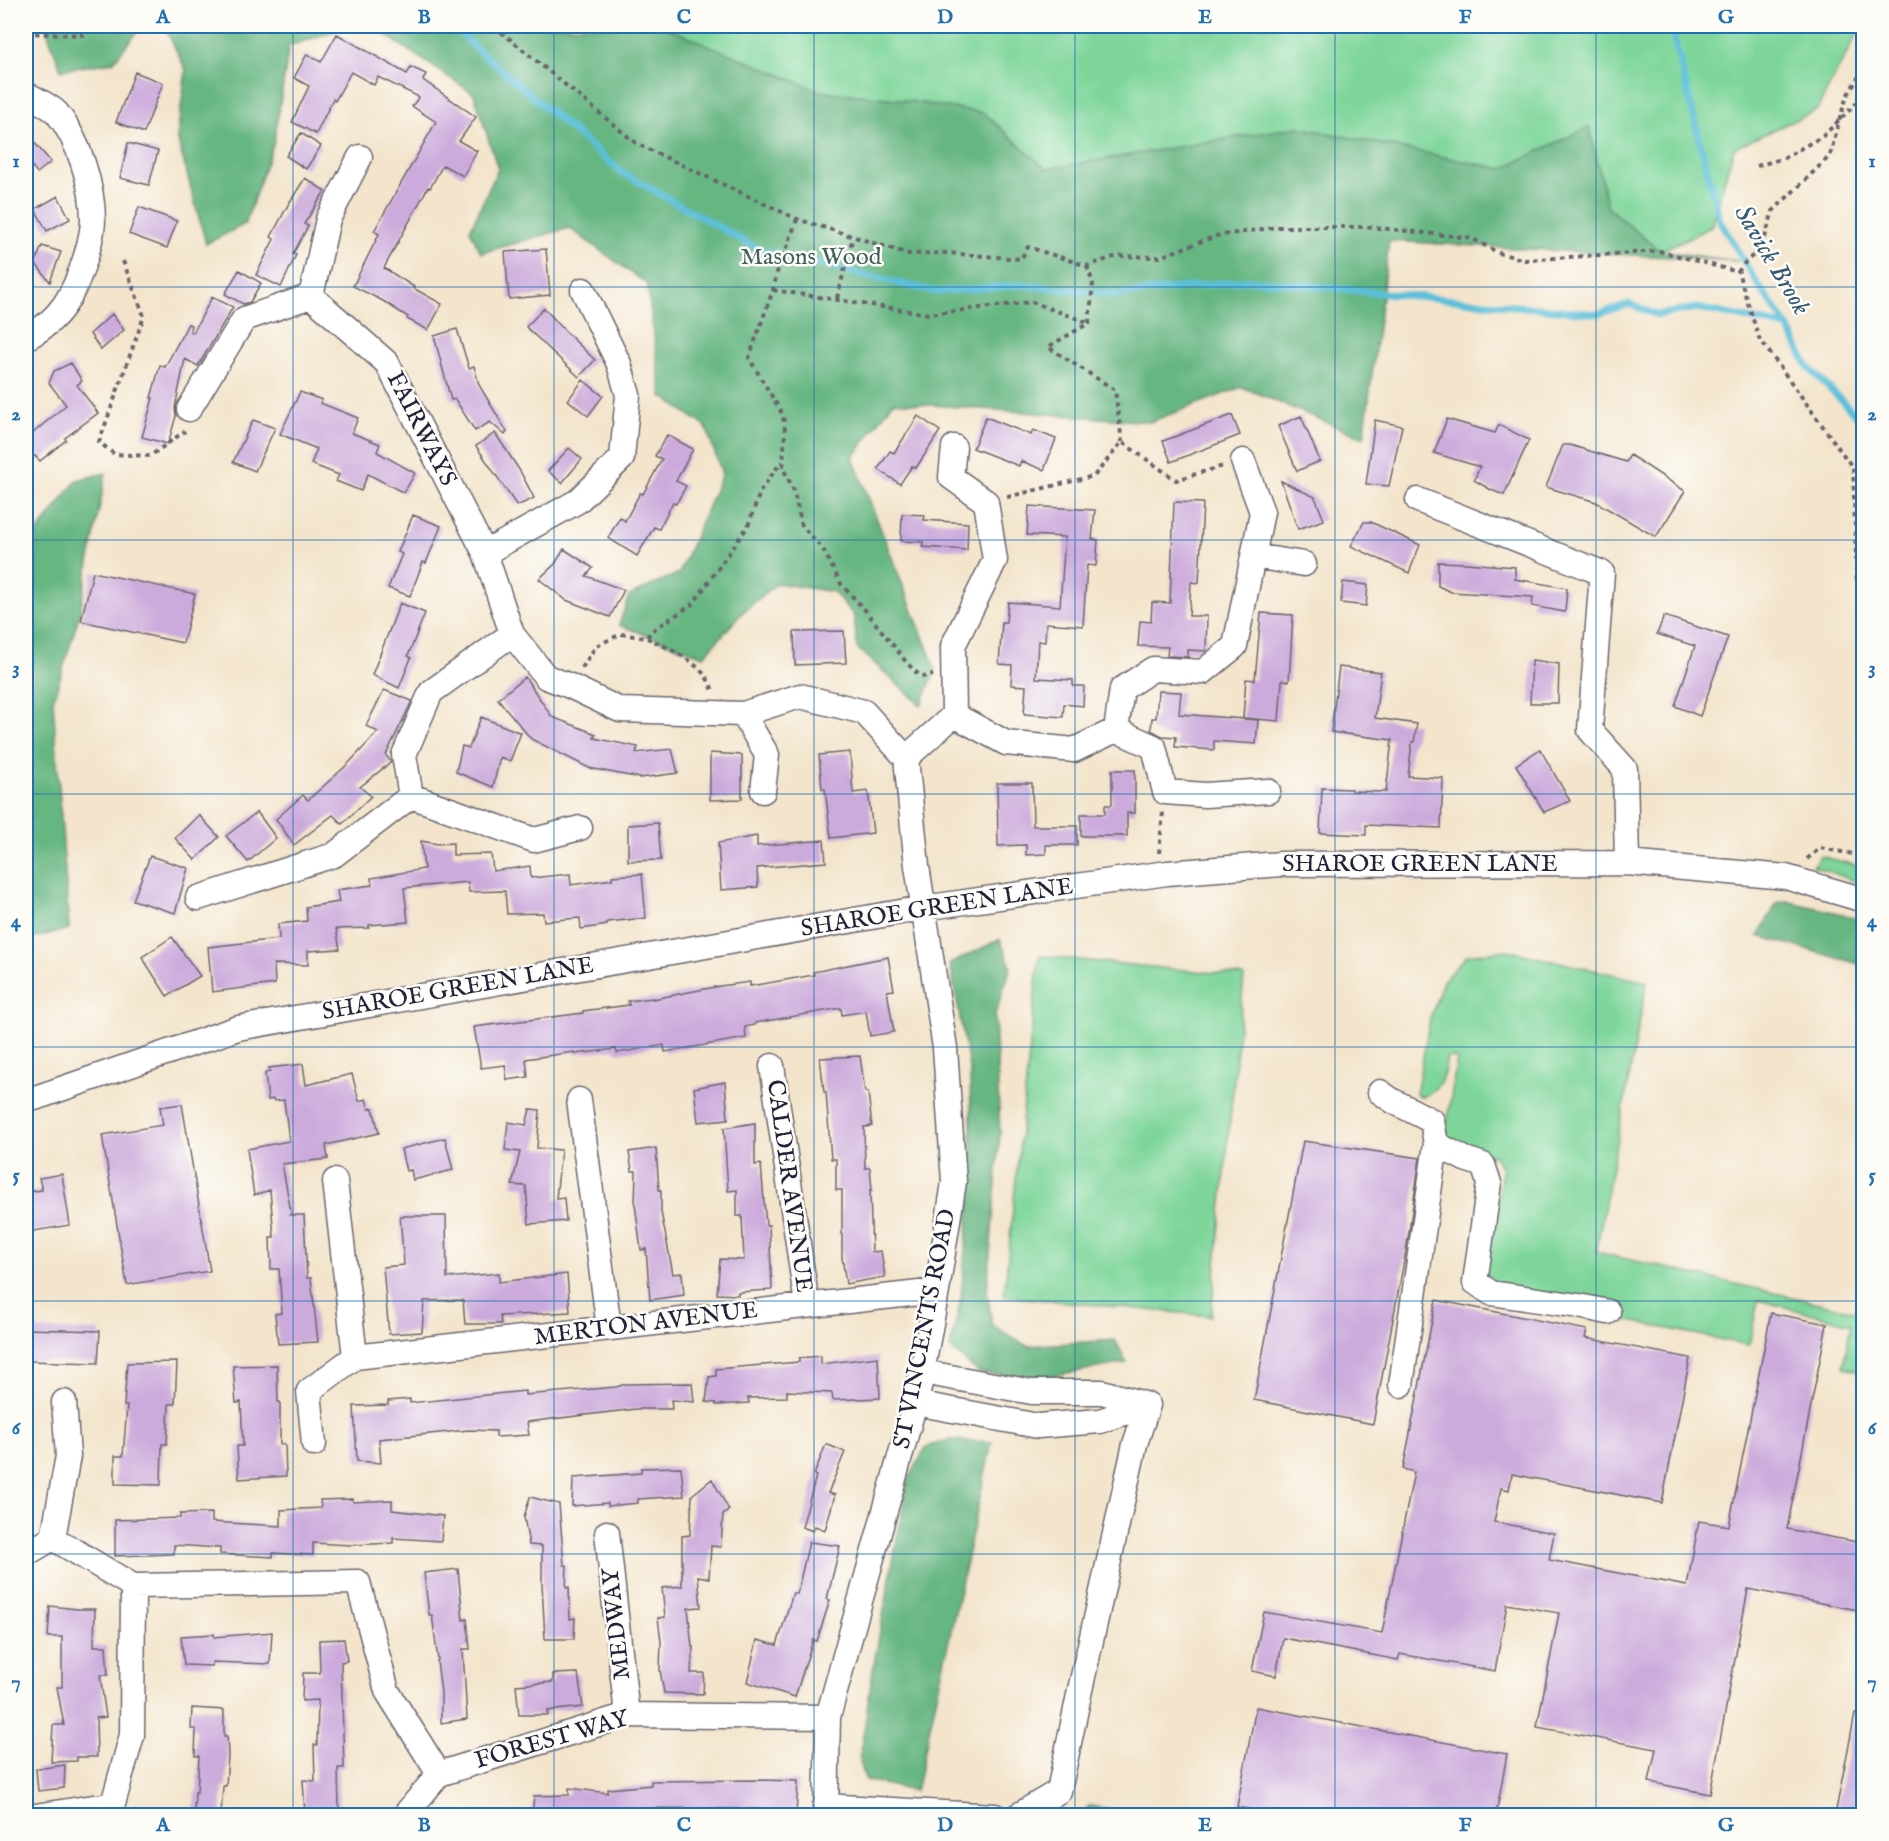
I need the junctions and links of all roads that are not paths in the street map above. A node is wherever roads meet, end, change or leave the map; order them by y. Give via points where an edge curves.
1 (26, 94) edge
2 (360, 157) dead end
3 (583, 290) dead end
4 (311, 296) junction
5 (26, 338) edge
6 (188, 420) road end
7 (954, 447) dead end
8 (1243, 460) road end
9 (1418, 500) dead end
10 (485, 553) junction
11 (1253, 556) junction
12 (1304, 564) dead end
13 (512, 634) junction
14 (744, 714) junction
15 (954, 715) junction
16 (1116, 730) junction
17 (906, 758) junction
18 (763, 791) dead end
19 (1268, 791) dead end
20 (411, 796) junction
21 (580, 828) dead end
22 (1628, 863) junction
23 (198, 898) dead end
24 (1863, 900) edge
25 (923, 908) junction
26 (772, 1066) dead end
27 (1380, 1092) dead end
28 (26, 1097) edge
29 (579, 1100) dead end
30 (1436, 1144) junction
31 (335, 1181) dead end
32 (937, 1291) junction
33 (807, 1305) junction
34 (1608, 1312) dead end
35 (609, 1328) junction
36 (355, 1357) junction
37 (922, 1372) junction
38 (1401, 1385) dead end
39 (64, 1402) dead end
40 (915, 1402) junction
41 (1148, 1405) junction
42 (314, 1444) dead end
43 (607, 1533) dead end
44 (53, 1538) junction
45 (26, 1554) edge
46 (133, 1586) junction
47 (627, 1715) junction
48 (828, 1717) junction
49 (439, 1774) junction
50 (826, 1810) edge
51 (35, 1815) edge
52 (404, 1815) edge
53 (994, 1815) edge
54 (1017, 1815) edge

1 - 5 street via 55,111 70,135 85,168 93,221 90,244 70,297 58,315
2 - 4 street via 328,219
3 - 10 street via 619,364 628,395 622,458 578,501
4 - 6 street via 244,320
4 - 10 street, FAIRWAYS via 387,363
7 - 15 street via 951,477 986,502 995,560 953,646
8 - 11 street via 1262,512
9 - 22 street via 1602,573 1590,730 1625,769
10 - 13 street, FAIRWAYS
11 - 12 street
11 - 16 street via 1235,646 1203,672 1153,669 1122,689
13 - 14 street, FAIRWAYS via 546,676 620,710
13 - 20 street via 431,692 404,755
14 - 17 street, FAIRWAYS via 800,696 864,712
14 - 18 street via 766,755
15 - 16 street via 1006,743 1074,750
15 - 17 street
16 - 19 street via 1154,747 1165,792 1205,795
17 - 25 street
20 - 21 street via 534,840
20 - 23 street via 334,855
22 - 24 street, SHAROE GREEN LANE via 1786,877
22 - 25 street, SHAROE GREEN LANE via 1281,864 1156,874
25 - 28 street, SHAROE GREEN LANE via 238,1028 35,1098
25 - 32 street, ST VINCENTS ROAD via 945,1048 954,1182
26 - 33 street, CALDER AVENUE
27 - 30 street via 1432,1121
29 - 35 street
30 - 34 street via 1483,1165 1488,1183 1475,1282 1491,1293
30 - 38 street
31 - 36 street
32 - 33 street, MERTON AVENUE
32 - 37 street, ST VINCENTS ROAD
33 - 35 street, MERTON AVENUE
35 - 36 street, MERTON AVENUE
36 - 42 street, MERTON AVENUE via 309,1391
37 - 40 street, ST VINCENTS ROAD
37 - 41 street via 1032,1392 1102,1392
39 - 44 street via 68,1456
40 - 41 street via 1038,1426 1100,1421
40 - 48 street, ST VINCENTS ROAD
41 - 54 street via 1135,1444 1059,1791
43 - 47 street, MEDWAY
44 - 45 street
44 - 46 street
46 - 49 street via 358,1582 387,1691
46 - 51 street via 132,1735 113,1804
47 - 48 street, FOREST WAY
47 - 49 street, FOREST WAY
48 - 50 street, ST VINCENTS ROAD
49 - 52 street
50 - 53 street

